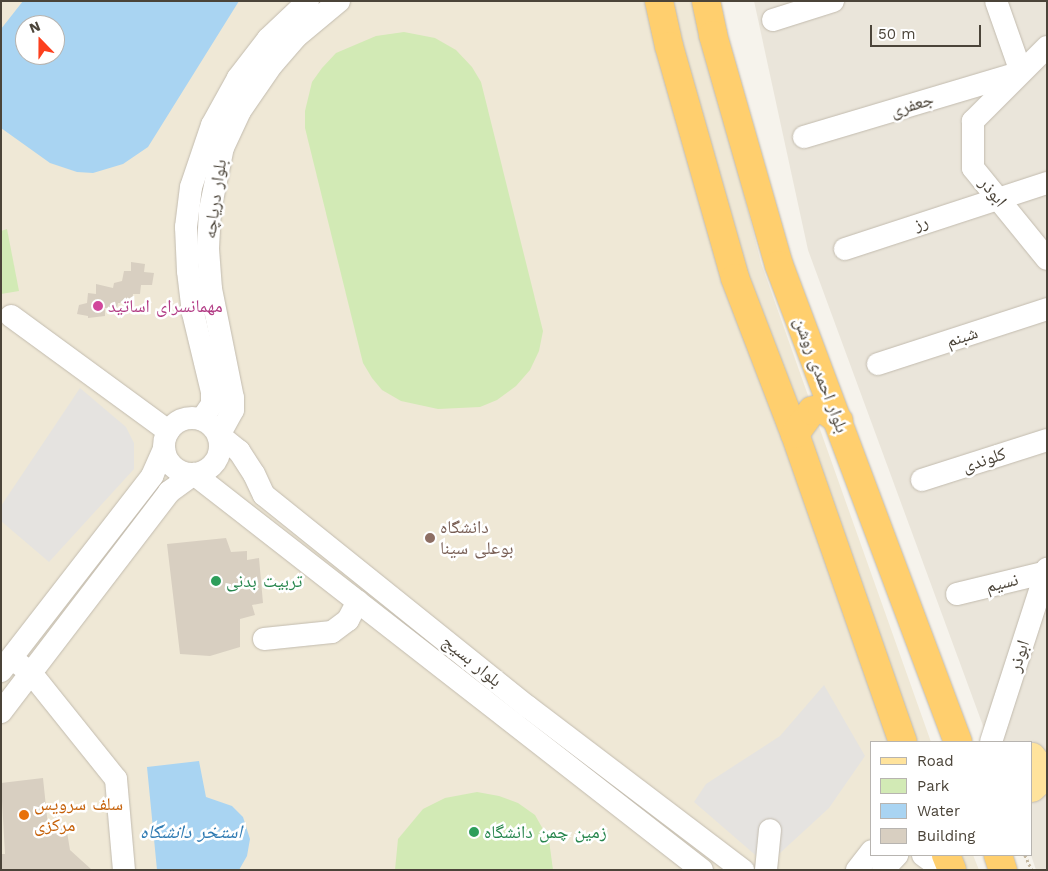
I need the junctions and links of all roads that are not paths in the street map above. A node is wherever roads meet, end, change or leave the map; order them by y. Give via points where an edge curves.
1 (308, 1) edge
2 (339, 1) edge
3 (659, 1) edge
4 (706, 1) edge
5 (833, 1) edge
6 (996, 1) edge
7 (773, 20) dead end
8 (1047, 47) edge
9 (1020, 72) junction
10 (804, 137) dead end
11 (1047, 183) edge
12 (998, 198) junction
13 (845, 249) dead end
14 (1047, 259) edge
15 (1047, 309) edge
16 (11, 316) dead end
17 (878, 364) dead end
18 (202, 419) junction
19 (839, 421) junction
20 (795, 434) junction
21 (219, 435) junction
22 (166, 440) junction
23 (1047, 440) edge
24 (194, 474) junction
25 (922, 480) dead end
26 (1046, 571) edge
27 (958, 594) dead end
28 (358, 601) junction
29 (264, 639) dead end
30 (6, 664) edge
31 (31, 673) junction
32 (1, 712) edge
33 (900, 736) edge
34 (958, 741) edge
35 (991, 741) edge
36 (1039, 773) edge
37 (1033, 799) edge
38 (770, 830) dead end
39 (870, 854) edge
40 (896, 856) edge
41 (924, 856) edge
42 (946, 856) edge
43 (998, 856) edge
44 (124, 870) edge
45 (702, 870) edge
46 (744, 870) edge
47 (766, 870) edge
48 (857, 870) edge
49 (883, 870) edge
50 (944, 870) edge
51 (952, 870) edge
52 (1003, 870) edge

1 - 18 street, بلوار دریاچه via 268,39 238,78 212,125 191,186 186,227 188,271 212,392 212,404
2 - 21 street, بلوار دریاچه via 296,36 273,63 240,111 223,147 210,210 208,249 211,289 233,410
3 - 20 highway via 736,278
4 - 19 highway, بلوار احمدی روشن via 779,265
5 - 7 street
6 - 9 street
8 - 9 street, ابوذر
9 - 10 street, جعفری
9 - 12 street, ابوذر via 973,121 973,168
11 - 12 street, رز
12 - 13 street, رز
12 - 14 street, ابوذر
15 - 17 street, شبنم
16 - 22 street
18 - 21 street
18 - 22 street via 182,419
19 - 20 highway via 822,408 812,411
19 - 34 highway, بلوار احمدی روشن
20 - 33 highway
21 - 24 street via 217,461 203,472
21 - 46 street, بلوار بسیج via 238,451 264,495 528,707
22 - 24 street via 171,465
22 - 30 street via 152,476
23 - 25 street, کلوندی
24 - 28 street, بلوار بسیج
24 - 31 street via 169,492
26 - 27 street, نسیم
26 - 35 street, ابوذر
28 - 29 street via 348,620 332,632
28 - 45 street, بلوار بسیج
30 - 31 street
31 - 32 street
31 - 44 street via 116,780
36 - 37 street
38 - 47 street
39 - 48 street
40 - 49 street
41 - 50 street
42 - 51 highway
43 - 52 highway

